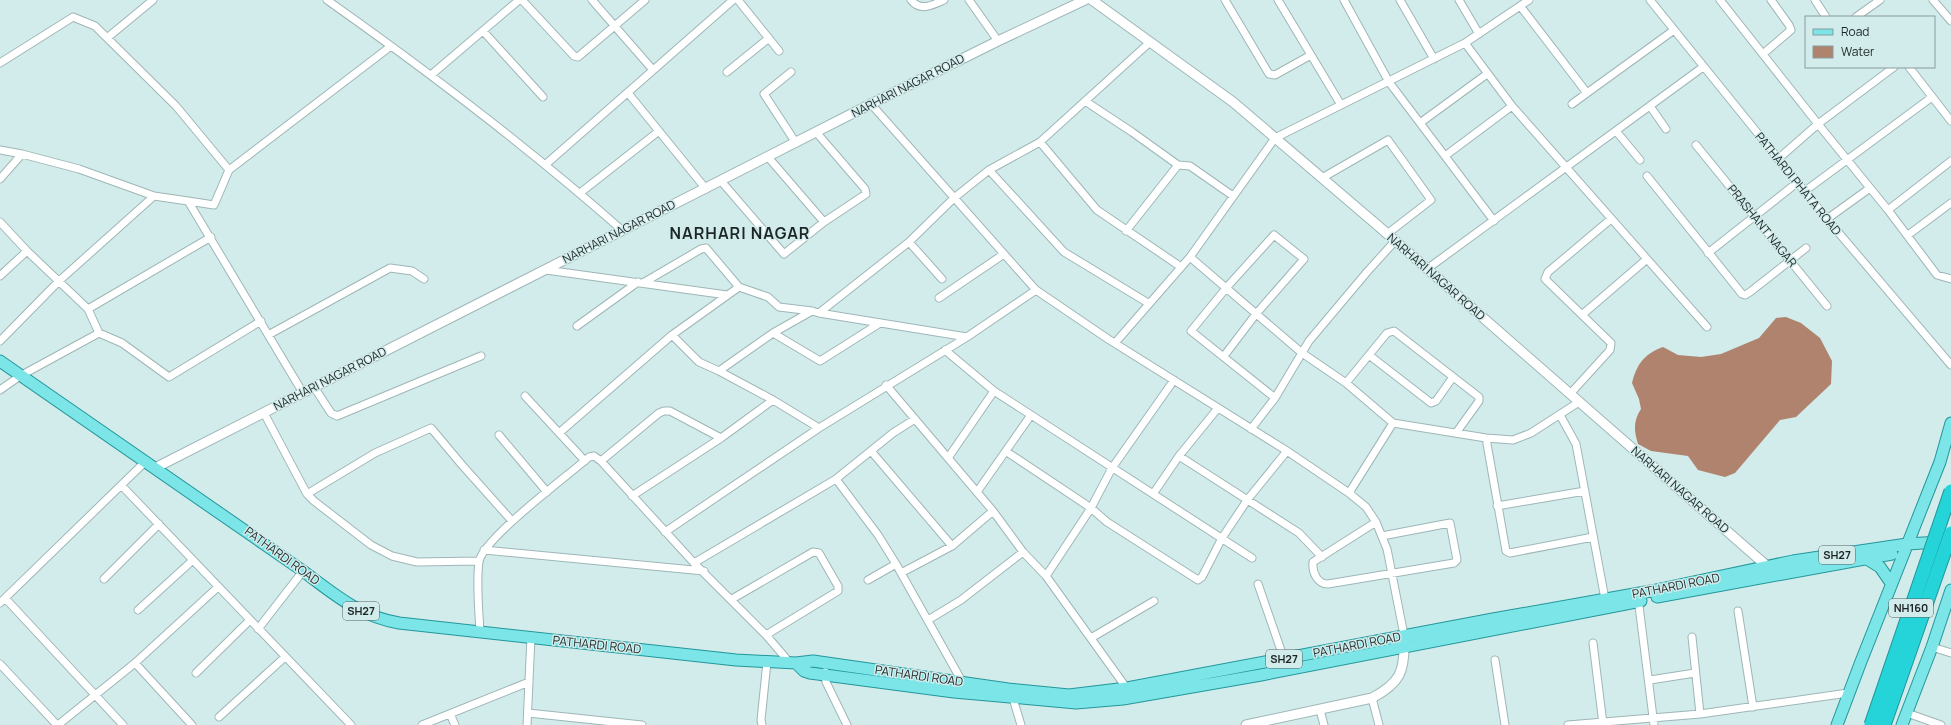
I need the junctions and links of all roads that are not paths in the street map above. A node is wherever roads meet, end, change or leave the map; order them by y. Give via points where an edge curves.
1 (153, 0) edge
2 (326, 0) edge
3 (519, 0) edge
4 (522, 0) edge
5 (592, 0) edge
6 (645, 0) edge
7 (733, 0) edge
8 (738, 0) edge
9 (911, 0) edge
10 (944, 0) edge
11 (969, 0) edge
12 (1085, 0) edge
13 (1092, 0) edge
14 (1225, 0) edge
15 (1278, 0) edge
16 (1344, 0) edge
17 (1400, 0) edge
18 (1459, 0) edge
19 (1530, 0) edge
20 (1650, 0) edge
21 (1720, 0) edge
22 (1771, 0) edge
23 (1815, 0) edge
24 (1880, 0) edge
25 (1933, 0) edge
26 (1521, 7) junction
27 (1825, 16) edge
28 (1857, 16) edge
29 (1951, 21) edge
30 (615, 26) junction
31 (1674, 30) junction
32 (483, 31) junction
33 (1479, 34) junction
34 (107, 38) junction
35 (769, 38) junction
36 (998, 41) junction
37 (1149, 42) junction
38 (1464, 42) junction
39 (391, 46) junction
40 (778, 51) dead end
41 (1764, 54) junction
42 (1311, 55) junction
43 (1434, 59) junction
44 (0, 63) edge
45 (1704, 67) junction
46 (1893, 68) edge
47 (1910, 68) edge
48 (653, 70) junction
49 (727, 72) dead end
50 (791, 72) dead end
51 (1487, 74) junction
52 (431, 75) junction
53 (1389, 82) junction
54 (628, 93) junction
55 (1587, 93) junction
56 (543, 97) dead end
57 (1932, 97) junction
58 (1085, 101) junction
59 (871, 104) junction
60 (1572, 104) dead end
61 (1341, 105) junction
62 (1512, 106) junction
63 (1650, 106) junction
64 (1951, 121) edge
65 (1420, 123) junction
66 (1818, 124) junction
67 (1666, 129) dead end
68 (660, 131) junction
69 (1616, 131) junction
70 (816, 132) junction
71 (1275, 138) junction
72 (1040, 142) junction
73 (796, 143) junction
74 (1696, 145) dead end
75 (0, 150) edge
76 (22, 154) junction
77 (1445, 156) junction
78 (768, 157) junction
79 (1778, 159) junction
80 (1640, 160) dead end
81 (1848, 160) junction
82 (1951, 161) edge
83 (545, 165) junction
84 (1178, 166) junction
85 (1566, 168) junction
86 (229, 170) junction
87 (989, 170) junction
88 (1646, 176) dead end
89 (1322, 178) junction
90 (0, 179) edge
91 (721, 181) junction
92 (1798, 182) junction
93 (706, 188) junction
94 (1870, 188) junction
95 (1805, 191) junction
96 (580, 193) junction
97 (154, 196) junction
98 (1233, 196) junction
99 (954, 198) junction
100 (188, 201) junction
101 (1951, 203) edge
102 (1888, 210) junction
103 (1754, 217) junction
104 (1611, 219) junction
105 (1827, 219) junction
106 (1494, 221) junction
107 (0, 222) edge
108 (824, 222) junction
109 (623, 231) junction
110 (1126, 231) junction
111 (1387, 234) junction
112 (1908, 235) junction
113 (211, 237) junction
114 (1395, 241) junction
115 (909, 242) junction
116 (1806, 248) dead end
117 (27, 251) junction
118 (1708, 253) junction
119 (1004, 254) junction
120 (1190, 257) junction
121 (1647, 259) junction
122 (1790, 261) junction
123 (1181, 267) junction
124 (1427, 269) junction
125 (546, 270) junction
126 (0, 276) edge
127 (424, 279) dead end
128 (1951, 279) edge
129 (942, 280) dead end
130 (59, 281) junction
131 (641, 283) junction
132 (739, 287) junction
133 (1227, 287) junction
134 (1036, 290) junction
135 (727, 295) junction
136 (939, 298) dead end
137 (1148, 303) junction
138 (1827, 306) dead end
139 (88, 309) junction
140 (816, 312) junction
141 (1256, 314) junction
142 (1583, 314) junction
143 (261, 321) junction
144 (880, 323) junction
145 (576, 326) dead end
146 (1707, 328) dead end
147 (99, 333) junction
148 (773, 333) junction
149 (270, 334) junction
150 (672, 334) junction
151 (967, 337) junction
152 (0, 341) edge
153 (1115, 343) junction
154 (945, 350) junction
155 (1302, 353) junction
156 (1369, 355) junction
157 (481, 356) dead end
158 (1224, 356) junction
159 (0, 361) edge
160 (1951, 365) edge
161 (719, 371) junction
162 (20, 376) junction
163 (1453, 377) junction
164 (1174, 380) junction
165 (1346, 383) junction
166 (886, 385) junction
167 (314, 387) junction
168 (0, 390) edge
169 (994, 391) junction
170 (303, 392) junction
171 (1570, 394) junction
172 (525, 396) dead end
173 (1275, 398) junction
174 (773, 400) junction
175 (1579, 402) junction
176 (1218, 408) junction
177 (264, 413) junction
178 (1031, 415) junction
179 (1560, 416) junction
180 (915, 419) junction
181 (1393, 423) junction
182 (1951, 423) edge
183 (819, 428) junction
184 (1250, 429) junction
185 (560, 432) junction
186 (1456, 433) junction
187 (499, 435) dead end
188 (721, 438) junction
189 (1486, 438) junction
190 (871, 450) junction
191 (1287, 451) junction
192 (1006, 452) junction
193 (1179, 456) junction
194 (948, 458) junction
195 (146, 461) junction
196 (584, 461) junction
197 (600, 461) junction
198 (155, 468) junction
199 (1112, 468) junction
200 (836, 478) junction
201 (122, 486) junction
202 (1585, 491) junction
203 (1951, 491) edge
204 (547, 492) junction
205 (977, 492) junction
206 (1349, 493) junction
207 (307, 494) junction
208 (1153, 494) junction
209 (632, 496) junction
210 (1248, 499) junction
211 (1497, 506) junction
212 (1091, 508) junction
213 (993, 511) junction
214 (512, 521) junction
215 (1376, 522) junction
216 (159, 524) junction
217 (665, 532) junction
218 (1951, 533) edge
219 (1382, 536) junction
220 (1593, 537) junction
221 (1222, 538) junction
222 (1951, 542) edge
223 (952, 546) junction
224 (1905, 548) junction
225 (484, 550) junction
226 (1951, 550) edge
227 (1023, 552) junction
228 (1322, 557) junction
229 (1252, 558) dead end
230 (1867, 559) junction
231 (192, 560) junction
232 (479, 561) junction
233 (694, 563) junction
234 (896, 564) junction
235 (303, 571) junction
236 (704, 571) junction
237 (1771, 571) junction
238 (902, 573) junction
239 (1392, 573) junction
240 (1046, 576) junction
241 (104, 579) dead end
242 (868, 580) dead end
243 (1258, 584) dead end
244 (1891, 584) junction
245 (218, 587) junction
246 (1951, 590) edge
247 (1638, 597) junction
248 (732, 599) junction
249 (1605, 599) junction
250 (2, 601) edge
251 (1154, 601) dead end
252 (1949, 602) edge
253 (138, 610) dead end
254 (1738, 611) dead end
255 (250, 620) junction
256 (928, 620) junction
257 (258, 629) junction
258 (480, 633) junction
259 (766, 635) junction
260 (1404, 635) junction
261 (1692, 636) dead end
262 (531, 637) junction
263 (1091, 638) junction
264 (1594, 643) dead end
265 (1404, 647) junction
266 (1932, 647) junction
267 (1951, 653) edge
268 (285, 657) junction
269 (1284, 659) junction
270 (1495, 660) dead end
271 (767, 662) junction
272 (135, 663) junction
273 (793, 663) junction
274 (826, 663) junction
275 (0, 664) edge
276 (196, 673) dead end
277 (1695, 673) junction
278 (825, 675) junction
279 (1650, 680) junction
280 (529, 682) junction
281 (964, 682) junction
282 (1129, 693) junction
283 (1848, 693) junction
284 (966, 694) junction
285 (1011, 694) junction
286 (95, 695) junction
287 (1372, 698) junction
288 (1753, 707) junction
289 (1320, 710) junction
290 (528, 713) junction
291 (1907, 713) junction
292 (450, 714) junction
293 (1700, 714) junction
294 (562, 716) junction
295 (219, 717) dead end
296 (1653, 717) junction
297 (1274, 722) edge
298 (1602, 723) edge
299 (1018, 724) edge
300 (58, 725) edge
301 (123, 725) edge
302 (192, 725) edge
303 (351, 725) edge
304 (422, 725) edge
305 (455, 725) edge
306 (527, 725) edge
307 (566, 725) edge
308 (642, 725) edge
309 (762, 725) edge
310 (847, 725) edge
311 (1246, 725) edge
312 (1324, 725) edge
313 (1379, 725) edge
314 (1505, 725) edge
315 (1568, 725) edge
316 (1654, 725) edge
317 (1837, 725) edge
318 (1871, 725) edge
319 (1884, 725) edge
320 (1902, 725) edge
321 (1941, 725) edge

1 - 34 street
2 - 39 street
3 - 32 street
4 - 30 street via 577,57 582,56
5 - 30 street
6 - 30 street
7 - 48 street
8 - 35 street
9 - 10 street via 922,7
11 - 36 street
12 - 36 street, NARHARI NAGAR ROAD
13 - 37 street, NARHARI NAGAR ROAD
14 - 42 street via 1269,74 1275,75
15 - 42 street
16 - 53 street
17 - 43 street
18 - 33 street
19 - 26 street
20 - 31 street, PATHARDI PHATA ROAD
21 - 41 street
22 - 41 street via 1791,30
23 - 27 street
24 - 28 street
25 - 29 street
26 - 33 street
26 - 55 street
30 - 48 street
31 - 45 street, PATHARDI PHATA ROAD
31 - 55 street
32 - 52 street
32 - 56 street
33 - 38 street
34 - 44 street via 95,26 73,17
34 - 86 street via 176,106
35 - 40 street
35 - 49 street
36 - 59 street, NARHARI NAGAR ROAD
37 - 58 street
37 - 71 street, NARHARI NAGAR ROAD via 1233,102
38 - 43 street
38 - 51 street
39 - 52 street
39 - 86 street
41 - 66 street
42 - 61 street
43 - 53 street
45 - 63 street
45 - 79 street, PATHARDI PHATA ROAD
46 - 66 street
47 - 57 street
48 - 54 street
50 - 73 street via 764,94
51 - 62 street
51 - 65 street
52 - 83 street
53 - 61 street
53 - 65 street
54 - 68 street
54 - 83 street
55 - 60 street
57 - 64 street
57 - 81 street
58 - 72 street
58 - 84 street
59 - 70 street, NARHARI NAGAR ROAD
59 - 99 street
61 - 71 street
62 - 77 street
62 - 85 street
63 - 67 street
63 - 69 street
65 - 77 street
66 - 79 street
66 - 81 street
68 - 93 street
68 - 96 street
69 - 80 street
69 - 85 street
70 - 73 street, NARHARI NAGAR ROAD
70 - 108 street via 865,189 866,194
71 - 89 street, NARHARI NAGAR ROAD
71 - 98 street
72 - 87 street
72 - 110 street via 1092,205
73 - 78 street, NARHARI NAGAR ROAD
74 - 103 street, PRASHANT NAGAR
75 - 76 street
76 - 90 street
76 - 97 street via 79,169
77 - 106 street
78 - 91 street, NARHARI NAGAR ROAD
78 - 108 street
79 - 92 street, PATHARDI PHATA ROAD
81 - 94 street
81 - 95 street
82 - 102 street
83 - 96 street
84 - 98 street via 1190,166
84 - 110 street
85 - 104 street
85 - 106 street
86 - 100 street via 214,205
87 - 99 street
87 - 137 street via 1064,252
88 - 118 street
89 - 111 street, NARHARI NAGAR ROAD
89 - 111 street via 1388,140 1431,200
91 - 93 street, NARHARI NAGAR ROAD
91 - 108 street via 784,254
92 - 95 street, PATHARDI PHATA ROAD
92 - 103 street
93 - 109 street, NARHARI NAGAR ROAD
94 - 102 street
94 - 105 street
95 - 105 street, PATHARDI PHATA ROAD
96 - 109 street
97 - 100 street
97 - 130 street
98 - 120 street
99 - 115 street
99 - 119 street
100 - 113 street
101 - 112 street
102 - 112 street
103 - 118 street
103 - 122 street, PRASHANT NAGAR
104 - 121 street
104 - 142 street via 1548,272 1546,279
105 - 160 street, PATHARDI PHATA ROAD
106 - 124 street
107 - 117 street
109 - 125 street, NARHARI NAGAR ROAD
110 - 123 street
111 - 114 street, NARHARI NAGAR ROAD
112 - 128 street via 1937,275
113 - 139 street
113 - 143 street
114 - 124 street, NARHARI NAGAR ROAD
114 - 155 street via 1309,340
115 - 129 street
115 - 140 street
116 - 122 street
117 - 126 street
117 - 130 street
118 - 122 street via 1745,294
119 - 134 street
119 - 136 street
120 - 123 street
120 - 133 street
121 - 142 street
121 - 146 street
122 - 138 street, PRASHANT NAGAR
123 - 137 street
124 - 171 street, NARHARI NAGAR ROAD
125 - 131 street
125 - 167 street, NARHARI NAGAR ROAD
127 - 149 street via 412,271 390,268
130 - 139 street
130 - 152 street
131 - 132 street via 706,248
131 - 135 street
131 - 145 street
132 - 135 street
132 - 140 street via 768,297 779,307
133 - 141 street
133 - 141 street via 1274,235 1304,259
133 - 158 street via 1191,331
134 - 151 street
134 - 153 street
135 - 150 street
137 - 153 street
139 - 147 street
140 - 144 street
140 - 148 street
141 - 155 street
141 - 158 street
142 - 171 street via 1609,339 1611,347
143 - 147 street via 169,377 122,343
143 - 149 street
144 - 148 street via 820,361
144 - 151 street
147 - 162 street
148 - 161 street
149 - 170 street
150 - 161 street via 697,361
150 - 185 street
151 - 154 street
153 - 164 street
154 - 166 street
154 - 169 street
155 - 165 street
155 - 173 street
156 - 163 street via 1387,333 1394,331
156 - 163 street via 1431,403 1436,401
156 - 165 street
157 - 167 street via 337,416 331,413
158 - 173 street
159 - 162 main road, PATHARDI ROAD / SH27
161 - 174 street
162 - 168 street
162 - 195 main road, PATHARDI ROAD / SH27
163 - 186 street via 1479,399
164 - 176 street
164 - 199 street
165 - 181 street
166 - 180 street
166 - 183 street
167 - 170 street, NARHARI NAGAR ROAD
169 - 178 street
169 - 194 street
170 - 177 street, NARHARI NAGAR ROAD
171 - 175 street, NARHARI NAGAR ROAD
172 - 185 street
173 - 184 street
174 - 183 street
174 - 188 street
175 - 179 street
175 - 237 street, NARHARI NAGAR ROAD
176 - 184 street
176 - 193 street
177 - 198 street, NARHARI NAGAR ROAD
177 - 207 street
178 - 192 street
178 - 199 street
179 - 189 street via 1513,440
179 - 202 street via 1576,444
180 - 190 street
180 - 194 street
181 - 186 street
181 - 206 street
182 - 224 main road via 1940,462
183 - 217 street
184 - 191 street
185 - 196 street
186 - 189 street
187 - 204 street
188 - 197 street via 670,411 664,411
188 - 209 street
189 - 211 street
190 - 200 street
190 - 223 street
191 - 206 street
191 - 210 street
192 - 205 street
192 - 212 street
193 - 208 street
193 - 210 street
194 - 205 street
195 - 198 main road, PATHARDI ROAD / SH27
195 - 201 street
196 - 197 street via 592,456
196 - 204 street
197 - 209 street
198 - 235 main road, PATHARDI ROAD / SH27
199 - 208 street
199 - 212 street
200 - 233 street
200 - 234 street
201 - 216 street
201 - 250 street
202 - 211 street
202 - 220 street
203 - 318 highway, NH160, bridge
204 - 214 street
205 - 213 street
206 - 215 street via 1366,507
207 - 214 street via 375,453 431,428
207 - 232 street via 363,539 392,556 417,562
208 - 221 street
209 - 217 street
210 - 221 street
210 - 228 street via 1299,533
211 - 220 street via 1508,552
212 - 221 street via 1107,522 1196,579 1202,577
212 - 240 street
213 - 223 street
213 - 227 street
214 - 225 street
215 - 219 street
215 - 228 street
216 - 231 street
216 - 241 street
217 - 233 street
218 - 319 highway, NH160, bridge
219 - 239 street
219 - 239 street via 1449,523 1452,525 1457,562
220 - 249 street
221 - 229 street
222 - 224 main road, SH27
223 - 238 street
224 - 226 main road
224 - 230 main road
224 - 237 main road, SH27 via 1793,561
224 - 244 main road
225 - 232 street
225 - 236 street
227 - 240 street
227 - 256 street via 961,600
228 - 239 street via 1313,562 1312,566 1316,577 1323,584
230 - 237 main road
230 - 244 main road via 1880,568
231 - 245 street
231 - 253 street
232 - 258 street
233 - 236 street
234 - 238 street
234 - 242 street
235 - 257 street
235 - 258 main road, PATHARDI ROAD / SH27 via 347,604 372,617
236 - 248 street
237 - 247 main road
238 - 256 street
239 - 260 street
240 - 263 street
243 - 269 street
244 - 283 main road
245 - 255 street
245 - 272 street
246 - 252 main road
247 - 249 main road, PATHARDI ROAD / SH27
247 - 265 main road
247 - 279 street
248 - 259 street
248 - 259 street via 813,552 819,553 838,586 838,591
249 - 260 main road, PATHARDI ROAD / SH27
250 - 286 street
251 - 263 street
252 - 266 main road
254 - 288 street
255 - 257 street
255 - 276 street
256 - 281 street
257 - 268 street
258 - 262 main road, PATHARDI ROAD / SH27
259 - 273 street
260 - 265 street
260 - 269 main road, PATHARDI ROAD / SH27
261 - 277 street
262 - 271 main road, PATHARDI ROAD / SH27
262 - 280 street
263 - 282 street
264 - 298 street
265 - 282 main road via 1261,675
265 - 287 street via 1404,664 1398,678 1385,691
266 - 267 street
266 - 291 main road
268 - 295 street
268 - 303 street
269 - 282 main road, PATHARDI ROAD / SH27
270 - 314 street
271 - 273 main road, PATHARDI ROAD / SH27
271 - 309 street
272 - 286 street
272 - 302 street
273 - 274 main road, PATHARDI ROAD / SH27
273 - 278 main road via 804,671
274 - 278 street
274 - 281 main road, PATHARDI ROAD / SH27
275 - 300 street
277 - 279 street
277 - 293 street
278 - 284 main road
278 - 310 street
279 - 296 street
280 - 290 street
280 - 292 street
281 - 284 street
281 - 285 main road, PATHARDI ROAD / SH27
282 - 285 main road, PATHARDI ROAD / SH27
283 - 288 street
283 - 317 main road
284 - 285 main road
285 - 299 street
286 - 300 street
286 - 301 street
287 - 289 street
287 - 313 street
288 - 293 street
289 - 297 street
289 - 312 street
290 - 294 street
290 - 306 street
291 - 320 main road
291 - 321 street
292 - 304 street
292 - 305 street
293 - 296 street
294 - 307 street
294 - 308 street
296 - 298 street
296 - 316 street
297 - 311 street
298 - 315 street

